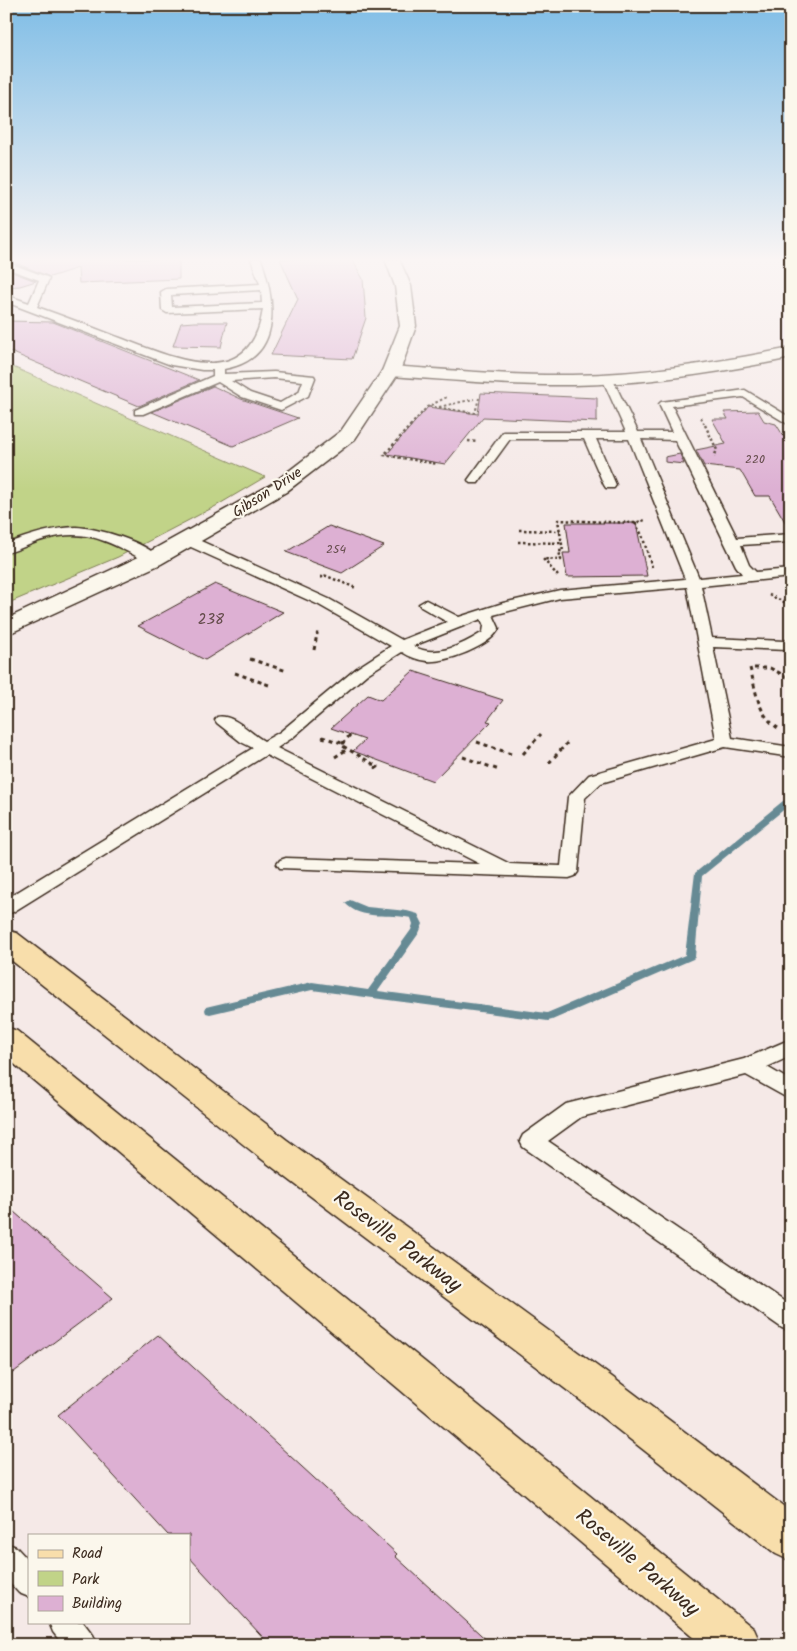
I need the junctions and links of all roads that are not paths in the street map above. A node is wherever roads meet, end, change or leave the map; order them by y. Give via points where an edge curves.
1 (105, 336) edge
2 (263, 336) edge
3 (404, 336) edge
4 (791, 353) edge
5 (391, 371) junction
6 (219, 373) junction
7 (607, 378) junction
8 (139, 412) dead end
9 (791, 423) edge
10 (589, 436) junction
11 (634, 436) junction
12 (679, 436) junction
13 (474, 480) dead end
14 (610, 485) dead end
15 (791, 538) edge
16 (187, 540) junction
17 (733, 542) junction
18 (6, 549) edge
19 (152, 559) junction
20 (791, 573) edge
21 (752, 578) junction
22 (693, 583) junction
23 (426, 604) dead end
24 (484, 614) junction
25 (458, 622) junction
26 (6, 628) edge
27 (705, 642) junction
28 (791, 643) edge
29 (401, 646) junction
30 (223, 720) dead end
31 (725, 742) junction
32 (266, 748) junction
33 (791, 752) edge
34 (286, 864) dead end
35 (508, 870) junction
36 (6, 908) edge
37 (6, 940) edge
38 (6, 1038) edge
39 (791, 1048) edge
40 (749, 1066) junction
41 (791, 1092) edge
42 (791, 1320) edge
43 (791, 1539) edge
44 (6, 1557) edge
45 (28, 1582) edge
46 (65, 1624) edge
47 (83, 1645) edge
48 (738, 1645) edge

1 - 6 lane via 175,363
2 - 6 lane via 255,351
3 - 5 street, Gibson Drive
4 - 7 street via 720,367
5 - 7 street via 514,379
5 - 16 street, Gibson Drive via 348,435 279,488
6 - 6 lane via 246,394 281,407 304,394 310,378
6 - 8 lane
7 - 11 lane
9 - 12 lane via 745,393 665,404
10 - 11 lane
10 - 13 lane via 507,435
10 - 14 lane
11 - 12 lane
11 - 22 lane via 673,526
12 - 17 lane
15 - 17 lane
16 - 19 street, Gibson Drive
16 - 29 lane via 324,602
17 - 21 lane
18 - 19 lane via 35,537 70,530 101,534
19 - 26 street, Gibson Drive
20 - 21 lane
21 - 22 lane
22 - 24 lane via 560,594
22 - 27 lane
23 - 25 lane
24 - 25 lane
24 - 29 lane via 491,622 492,630 486,637 448,654 421,656
25 - 29 lane
27 - 28 lane via 787,646
27 - 31 lane
29 - 32 lane via 362,670 286,735
30 - 32 lane via 247,739
31 - 33 lane
31 - 35 lane via 595,780 577,797 569,872
32 - 35 lane
32 - 36 lane
34 - 35 lane
37 - 43 main road, Roseville Parkway via 275,1150 598,1390
38 - 48 main road, Roseville Parkway
39 - 40 lane
40 - 41 lane
40 - 42 lane via 574,1110 531,1141
44 - 45 lane
46 - 47 lane

